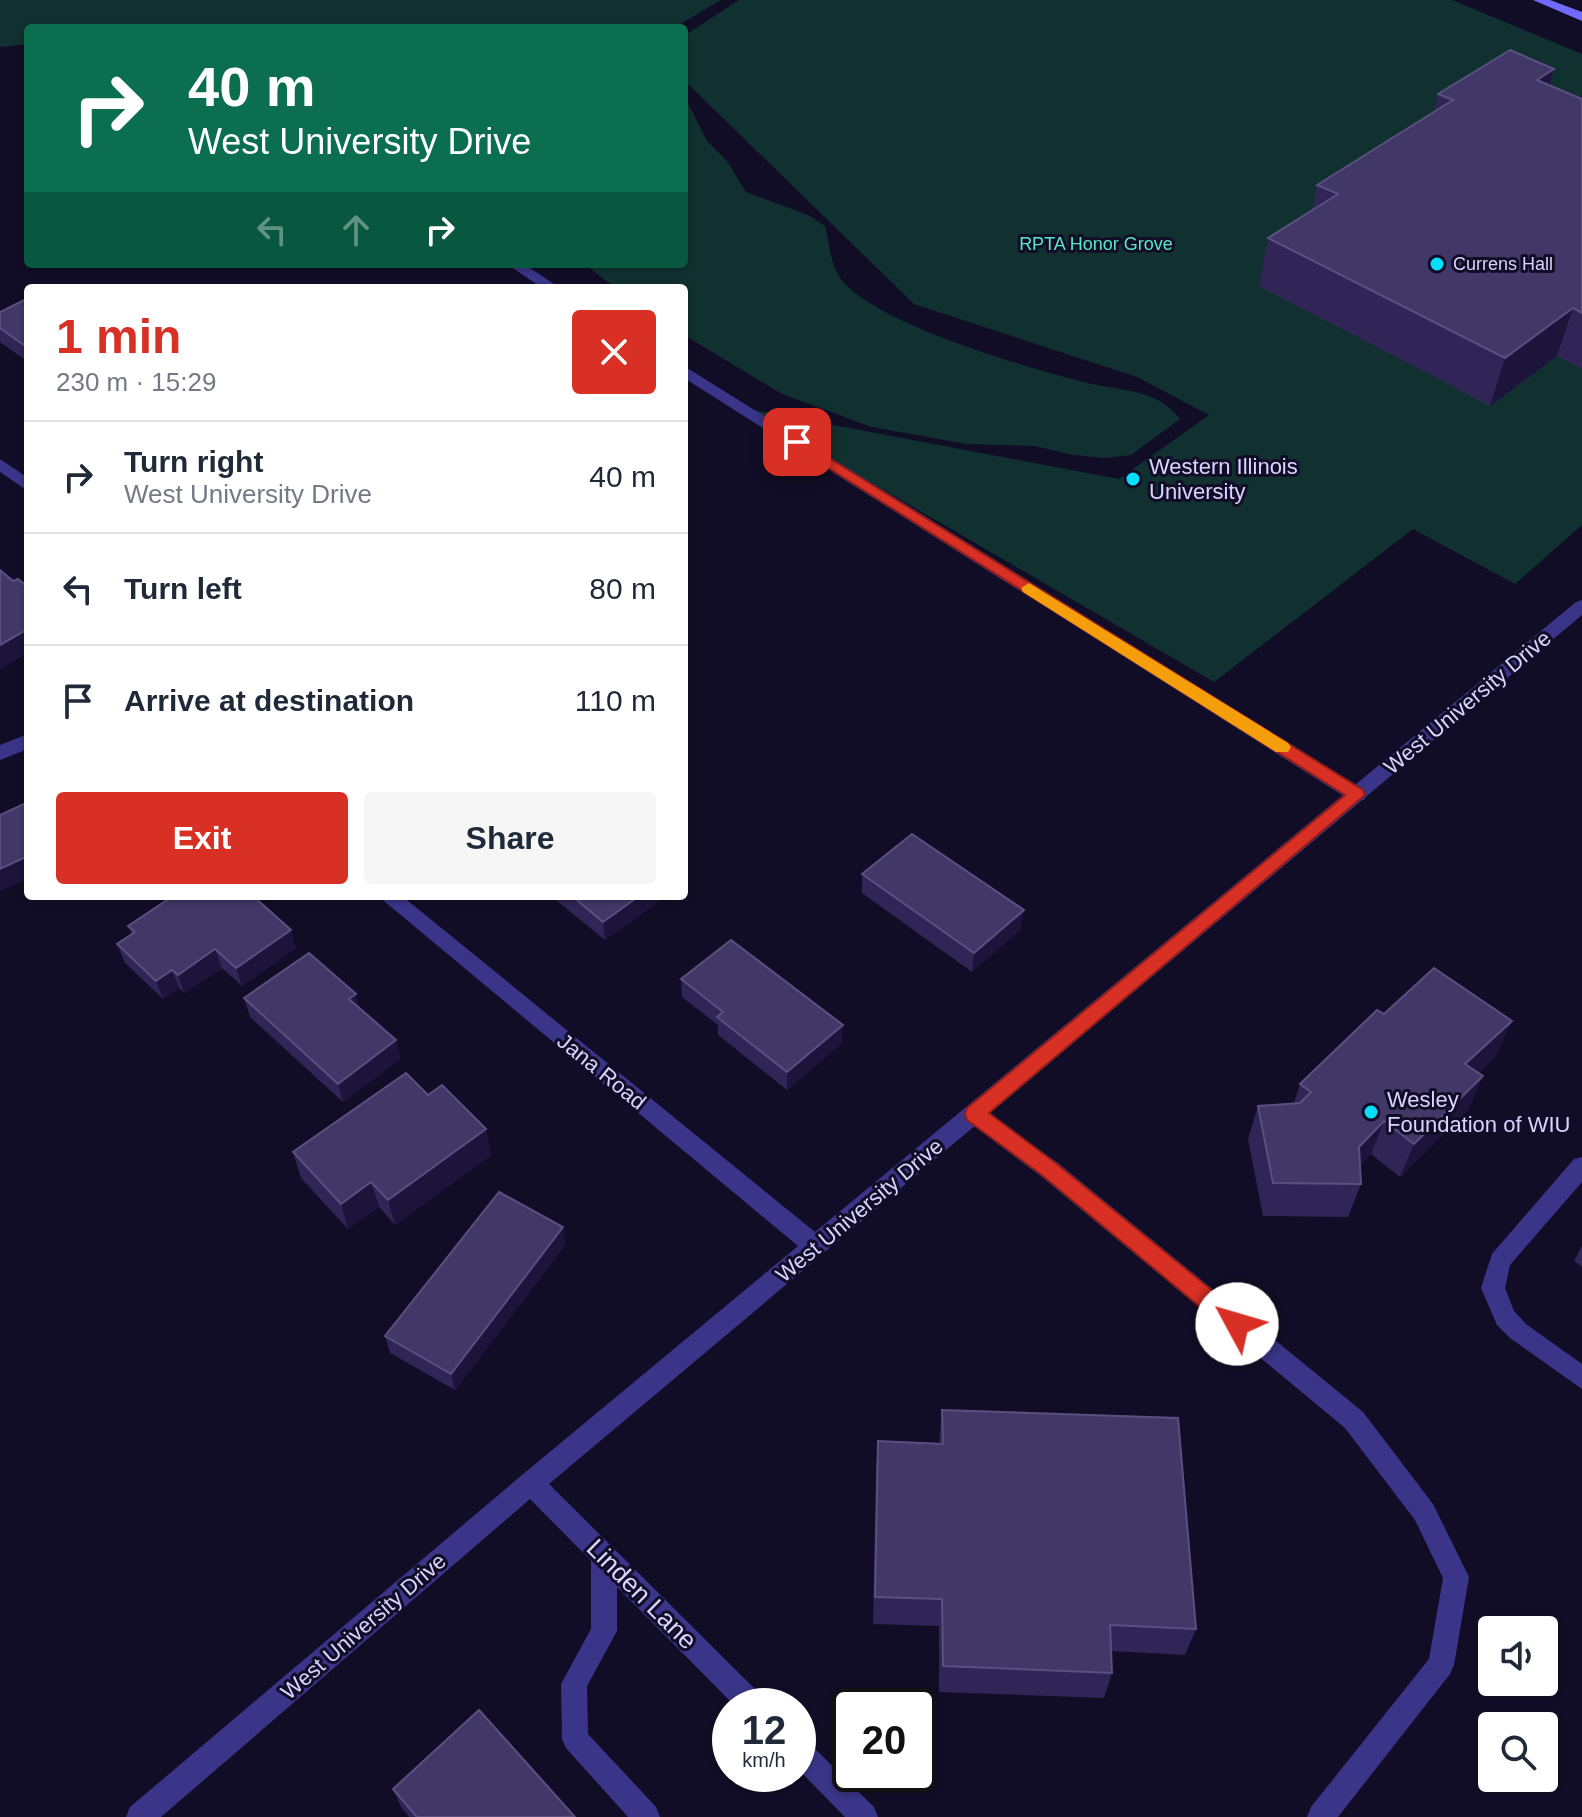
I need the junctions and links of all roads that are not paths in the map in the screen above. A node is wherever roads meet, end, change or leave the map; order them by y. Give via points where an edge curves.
1 (1539, 0) edge
2 (1582, 17) edge
3 (520, 268) edge
4 (546, 284) edge
5 (688, 374) edge
6 (0, 464) edge
7 (24, 483) edge
8 (1582, 606) edge
9 (24, 743) edge
10 (0, 753) edge
11 (1357, 795) junction
12 (393, 900) edge
13 (974, 1114) junction
14 (1582, 1166) edge
15 (816, 1247) junction
16 (1582, 1378) edge
17 (531, 1483) junction
18 (604, 1556) junction
19 (736, 1688) edge
20 (816, 1768) edge
21 (140, 1817) edge
22 (646, 1817) edge
23 (864, 1817) edge
24 (1321, 1817) edge

1 - 2 street
3 - 4 street
5 - 11 street
6 - 7 street
8 - 11 street, West University Drive
9 - 10 street
11 - 13 street, West University Drive
12 - 15 street, Jana Road
13 - 15 street, West University Drive
13 - 24 street via 1050,1170 1354,1420 1424,1512 1450,1564 1456,1577 1441,1665
14 - 16 street via 1500,1261 1493,1288 1505,1318
15 - 17 street, West University Drive
17 - 18 street, Linden Lane
17 - 21 street, West University Drive
18 - 19 street, Linden Lane
18 - 22 street via 604,1631 574,1684 575,1739
20 - 23 street

